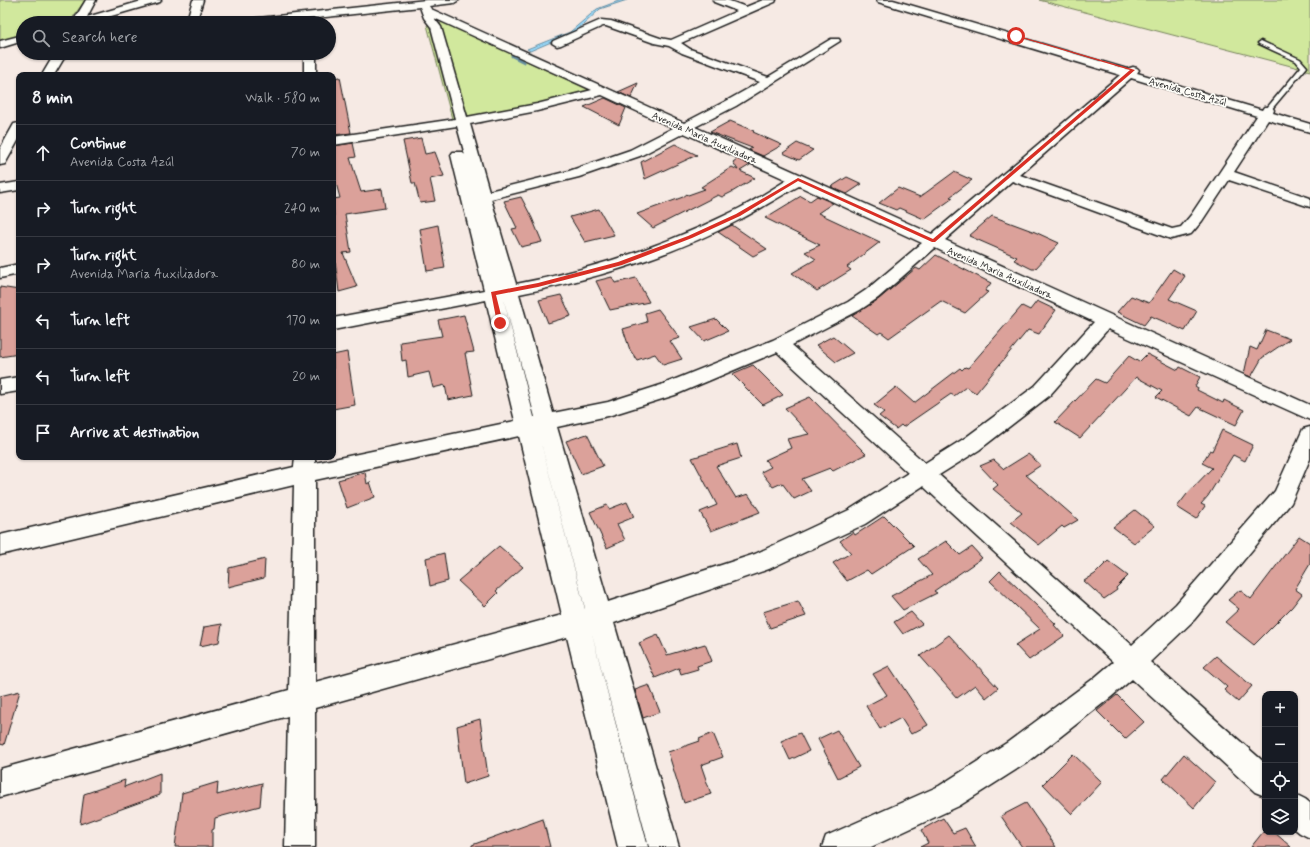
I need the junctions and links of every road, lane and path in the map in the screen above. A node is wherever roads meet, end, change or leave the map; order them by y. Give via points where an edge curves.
1 (91, 0) edge
2 (156, 0) edge
3 (198, 0) edge
4 (454, 0) edge
5 (718, 0) edge
6 (771, 0) edge
7 (882, 0) edge
8 (897, 0) edge
9 (425, 8) edge
10 (746, 11) junction
11 (311, 15) edge
12 (81, 16) edge
13 (101, 16) edge
14 (193, 16) edge
15 (1014, 37) junction
16 (16, 40) edge
17 (835, 41) dead end
18 (557, 43) dead end
19 (1261, 43) dead end
20 (672, 44) junction
21 (0, 45) edge
22 (57, 60) edge
23 (310, 60) edge
24 (50, 72) edge
25 (310, 72) edge
26 (1131, 72) junction
27 (769, 81) junction
28 (604, 91) junction
29 (1267, 112) junction
30 (1310, 122) edge
31 (456, 123) junction
32 (685, 128) junction
33 (1310, 128) edge
34 (16, 132) edge
35 (336, 141) edge
36 (0, 160) edge
37 (1226, 174) junction
38 (1010, 176) junction
39 (798, 180) junction
40 (16, 186) edge
41 (0, 189) edge
42 (476, 198) junction
43 (1310, 203) edge
44 (934, 241) junction
45 (16, 270) edge
46 (0, 273) edge
47 (501, 292) junction
48 (1106, 320) junction
49 (336, 323) edge
50 (779, 344) junction
51 (16, 384) edge
52 (0, 387) edge
53 (1310, 413) edge
54 (536, 424) junction
55 (1310, 435) edge
56 (336, 459) edge
57 (333, 460) edge
58 (305, 465) edge
59 (924, 474) junction
60 (0, 545) edge
61 (588, 619) junction
62 (1132, 662) junction
63 (302, 699) junction
64 (1262, 779) edge
65 (0, 783) edge
66 (1298, 812) edge
67 (1310, 823) edge
68 (300, 847) edge
69 (633, 847) edge
70 (664, 847) edge
71 (837, 847) edge

1 - 12 street
2 - 13 street
3 - 14 street
4 - 9 street
5 - 10 street
6 - 10 street
7 - 15 street, Avenida Costa Azúl
8 - 15 street, Avenida Costa Azúl
9 - 11 street
9 - 28 street, Avenida Maria Auxiliadora
9 - 31 street via 425,28
10 - 20 street
15 - 26 street, Avenida Costa Azúl
16 - 21 street
17 - 27 street
18 - 20 street via 601,22 607,22
19 - 29 lane via 1298,60 1304,67
20 - 27 street
22 - 24 street
23 - 25 street
26 - 29 street, Avenida Costa Azúl
26 - 38 street
27 - 32 street
28 - 31 street via 541,107
28 - 32 street, Avenida Maria Auxiliadora
29 - 30 street, Avenida Costa Azúl
29 - 33 street, Avenida Costa Azúl
29 - 37 street
31 - 35 street
31 - 42 street
32 - 39 street, Avenida Maria Auxiliadora
32 - 42 street via 641,151 610,162 574,174
34 - 36 street
37 - 38 street via 1186,231 1171,234
37 - 43 street
38 - 44 street
39 - 44 street, Avenida Maria Auxiliadora
39 - 47 street via 738,215 620,264
40 - 41 street
42 - 47 street
44 - 48 street, Avenida Maria Auxiliadora
44 - 50 street via 872,294 854,306
45 - 46 street
47 - 49 street
47 - 54 street
48 - 53 street, Avenida Maria Auxiliadora
48 - 59 street via 1042,391 972,444
50 - 54 street via 668,390 608,409
50 - 59 street
51 - 52 street
54 - 56 street
54 - 61 street
55 - 62 street via 1283,497 1185,612
57 - 58 street
58 - 60 street
58 - 63 street
59 - 61 street via 857,517 761,562 625,609
59 - 62 street
61 - 63 street
61 - 69 street
61 - 70 street
62 - 64 street
62 - 71 street via 1018,752 949,796
63 - 65 street
63 - 68 street
66 - 67 street

